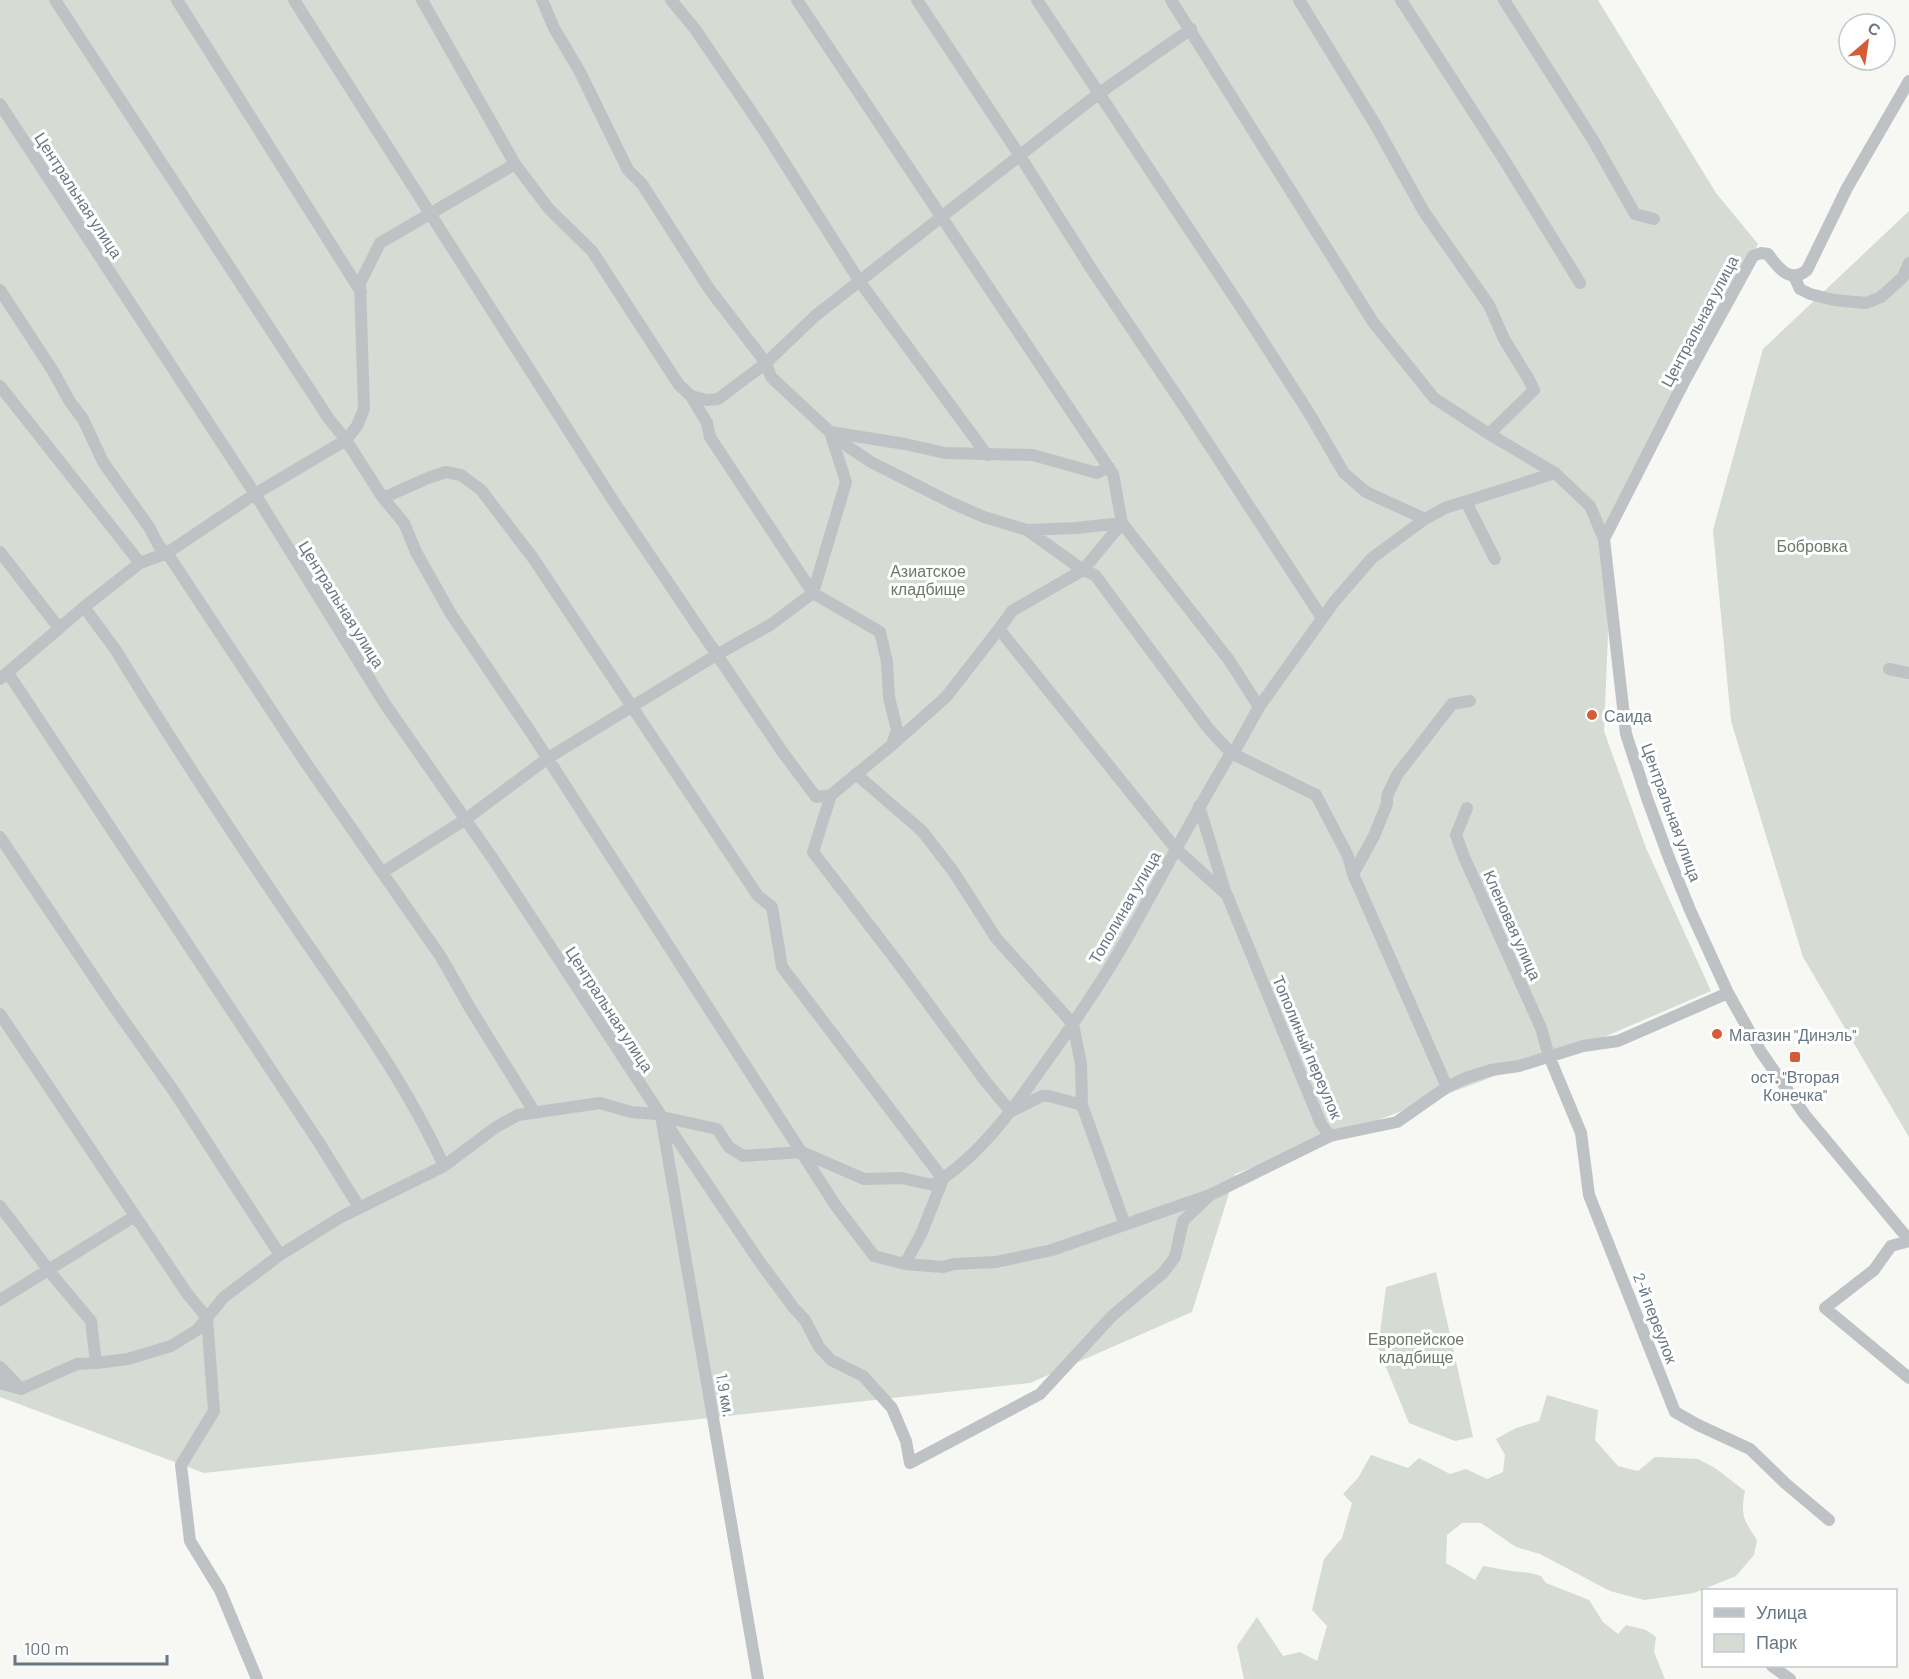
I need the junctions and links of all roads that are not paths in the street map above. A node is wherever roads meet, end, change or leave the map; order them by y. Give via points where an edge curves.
1 (54, 0) edge
2 (177, 0) edge
3 (294, 0) edge
4 (422, 0) edge
5 (542, 0) edge
6 (671, 0) edge
7 (797, 0) edge
8 (917, 0) edge
9 (1037, 0) edge
10 (1172, 0) edge
11 (1299, 0) edge
12 (1401, 0) edge
13 (1504, 0) edge
14 (1191, 29) junction
15 (1909, 81) edge
16 (1098, 94) junction
17 (0, 104) edge
18 (1020, 156) junction
19 (515, 164) junction
20 (430, 213) junction
21 (941, 218) junction
22 (1654, 219) dead end
23 (1909, 263) edge
24 (1794, 276) junction
25 (860, 282) junction
26 (1580, 283) dead end
27 (0, 290) edge
28 (361, 292) junction
29 (766, 363) junction
30 (0, 386) edge
31 (691, 396) junction
32 (718, 399) junction
33 (707, 423) junction
34 (830, 432) junction
35 (1489, 434) junction
36 (346, 441) junction
37 (987, 455) junction
38 (1108, 467) junction
39 (1555, 473) junction
40 (255, 494) junction
41 (383, 498) junction
42 (1466, 502) junction
43 (1425, 519) junction
44 (1122, 523) junction
45 (1027, 530) junction
46 (1604, 539) junction
47 (0, 552) edge
48 (167, 553) junction
49 (1495, 559) dead end
50 (140, 563) junction
51 (1083, 570) junction
52 (813, 593) junction
53 (84, 607) junction
54 (1322, 618) junction
55 (59, 628) junction
56 (999, 629) junction
57 (718, 654) junction
58 (1889, 669) dead end
59 (1909, 673) edge
60 (4, 676) edge
61 (1470, 701) dead end
62 (632, 706) junction
63 (1259, 707) junction
64 (892, 745) junction
65 (1232, 753) junction
66 (548, 758) junction
67 (856, 774) junction
68 (831, 795) junction
69 (1199, 806) junction
70 (1467, 808) dead end
71 (466, 819) junction
72 (0, 837) edge
73 (1176, 849) junction
74 (383, 872) junction
75 (1353, 874) junction
76 (1227, 896) junction
77 (1728, 993) junction
78 (0, 1014) edge
79 (1073, 1024) junction
80 (1549, 1056) junction
81 (1447, 1087) junction
82 (1082, 1105) junction
83 (1011, 1112) junction
84 (535, 1113) junction
85 (662, 1117) junction
86 (1330, 1136) junction
87 (801, 1152) junction
88 (444, 1166) junction
89 (943, 1179) junction
90 (1210, 1195) junction
91 (0, 1206) edge
92 (359, 1207) junction
93 (135, 1216) junction
94 (1125, 1224) junction
95 (1909, 1240) edge
96 (280, 1255) junction
97 (905, 1264) junction
98 (48, 1269) junction
99 (0, 1300) edge
100 (207, 1318) junction
101 (96, 1363) junction
102 (0, 1367) edge
103 (1909, 1378) edge
104 (0, 1383) edge
105 (21, 1389) junction
106 (1829, 1520) dead end
107 (1775, 1667) edge
108 (257, 1679) edge
109 (758, 1679) edge
110 (1790, 1679) edge

1 - 36 street, Тополиный переулок
2 - 28 street
3 - 20 street
4 - 19 street
5 - 29 street via 628,170 642,184 710,290
6 - 25 street via 765,132
7 - 21 street
8 - 18 street
9 - 16 street
10 - 14 street
11 - 35 street via 1424,212 1490,305 1504,339 1534,390
12 - 26 street
13 - 22 street via 1635,214
14 - 16 street
14 - 35 street via 1373,322 1434,398
15 - 24 street via 1847,188 1807,270
16 - 18 street
16 - 43 street via 1246,315 1344,473 1366,492
17 - 40 street, Центральная улица
18 - 21 street
18 - 54 street
19 - 20 street
19 - 31 street via 549,209 592,251 679,385
20 - 28 street via 380,243 360,283
20 - 57 street via 614,502
21 - 25 street
21 - 38 street
23 - 24 street via 1903,277 1881,297 1866,303 1810,294 1800,290
24 - 46 street, Центральная улица via 1787,275 1768,254 1753,256
25 - 29 street via 815,316
25 - 37 street
27 - 48 street via 83,419 103,462
28 - 36 street via 364,409
29 - 32 street
29 - 34 street via 771,378
30 - 50 street
31 - 32 street
31 - 33 street
32 - 33 street
33 - 52 street via 710,437
34 - 37 street via 945,453
34 - 45 street via 872,462 952,503
34 - 52 street via 846,482
35 - 39 street
36 - 40 street
36 - 41 street, Тополиный переулок
37 - 38 street via 1033,455 1097,473
38 - 44 street via 1113,474
39 - 42 street, Тополиная улица
39 - 46 street via 1590,506
40 - 48 street
40 - 71 street, Центральная улица via 385,704
41 - 62 street via 446,472 461,475 482,490
41 - 66 street, Тополиный переулок via 404,523 451,614
42 - 43 street, Тополиная улица
42 - 49 street
43 - 54 street, Тополиная улица via 1372,558
44 - 45 street
44 - 51 street
44 - 63 street via 1228,660
45 - 51 street
46 - 77 street, Центральная улица via 1626,734 1669,858
47 - 55 street
48 - 50 street
48 - 74 street
50 - 53 street
51 - 56 street via 1012,611
51 - 65 street via 1095,575 1208,728
52 - 57 street via 770,625
52 - 64 street via 880,632 897,730
53 - 55 street
53 - 88 street via 422,1118
54 - 63 street, Тополиная улица
55 - 60 street
56 - 64 street via 946,697
56 - 73 street, Тополиный переулок
57 - 62 street
57 - 68 street via 816,797
58 - 59 street
60 - 92 street
61 - 75 street via 1452,704 1397,775 1374,836
62 - 66 street
62 - 89 street via 758,896 772,907 782,967
63 - 65 street, Тополиная улица
64 - 67 street
65 - 69 street, Тополиная улица
65 - 75 street via 1316,795 1348,856
66 - 71 street
66 - 87 street, Тополиный переулок
67 - 68 street
67 - 79 street via 922,831 996,938
68 - 83 street via 813,852
69 - 73 street, Тополиная улица
69 - 76 street, Тополиный переулок
70 - 80 street, Кленовая улица via 1456,835 1541,1028
71 - 74 street
71 - 85 street, Центральная улица
72 - 96 street
73 - 76 street, Тополиный переулок
73 - 79 street, Тополиная улица via 1125,942
74 - 84 street via 441,957
75 - 81 street
76 - 86 street, Тополиный переулок via 1321,1124
77 - 80 street via 1618,1041
77 - 95 street, Центральная улица via 1761,1052 1804,1115
78 - 93 street
79 - 82 street via 1082,1064
79 - 83 street, Тополиная улица
80 - 81 street via 1491,1070
80 - 106 street, 2-й переулок via 1581,1133 1590,1195 1675,1412 1750,1449
81 - 86 street via 1397,1122
82 - 83 street via 1042,1096
82 - 94 street
83 - 89 street, Тополиная улица
84 - 85 street via 600,1103
84 - 88 street via 518,1115 496,1127
85 - 87 street via 717,1129 729,1147 743,1156
85 - 90 street, Центральная улица via 757,1258 805,1320 819,1347 831,1360 863,1376 892,1407 910,1463 1040,1394 1112,1316 1163,1273 1175,1257 1184,1221
85 - 109 street, 1.9 км.
86 - 90 street, Тополиный переулок
87 - 89 street via 864,1179 901,1178 933,1185
87 - 97 street, Тополиный переулок via 874,1256
88 - 92 street
89 - 97 street
90 - 94 street, Тополиный переулок
91 - 98 street
92 - 96 street
93 - 98 street
93 - 100 street
94 - 97 street, Тополиный переулок via 1052,1250 996,1262 943,1267
95 - 103 street via 1891,1246 1874,1270 1825,1308
96 - 100 street via 224,1297
98 - 99 street
98 - 101 street via 91,1321
100 - 101 street via 197,1330 171,1346 128,1359
100 - 108 street via 214,1411 181,1465 190,1541 220,1590
101 - 105 street via 77,1364
102 - 105 street
104 - 105 street
107 - 110 street

